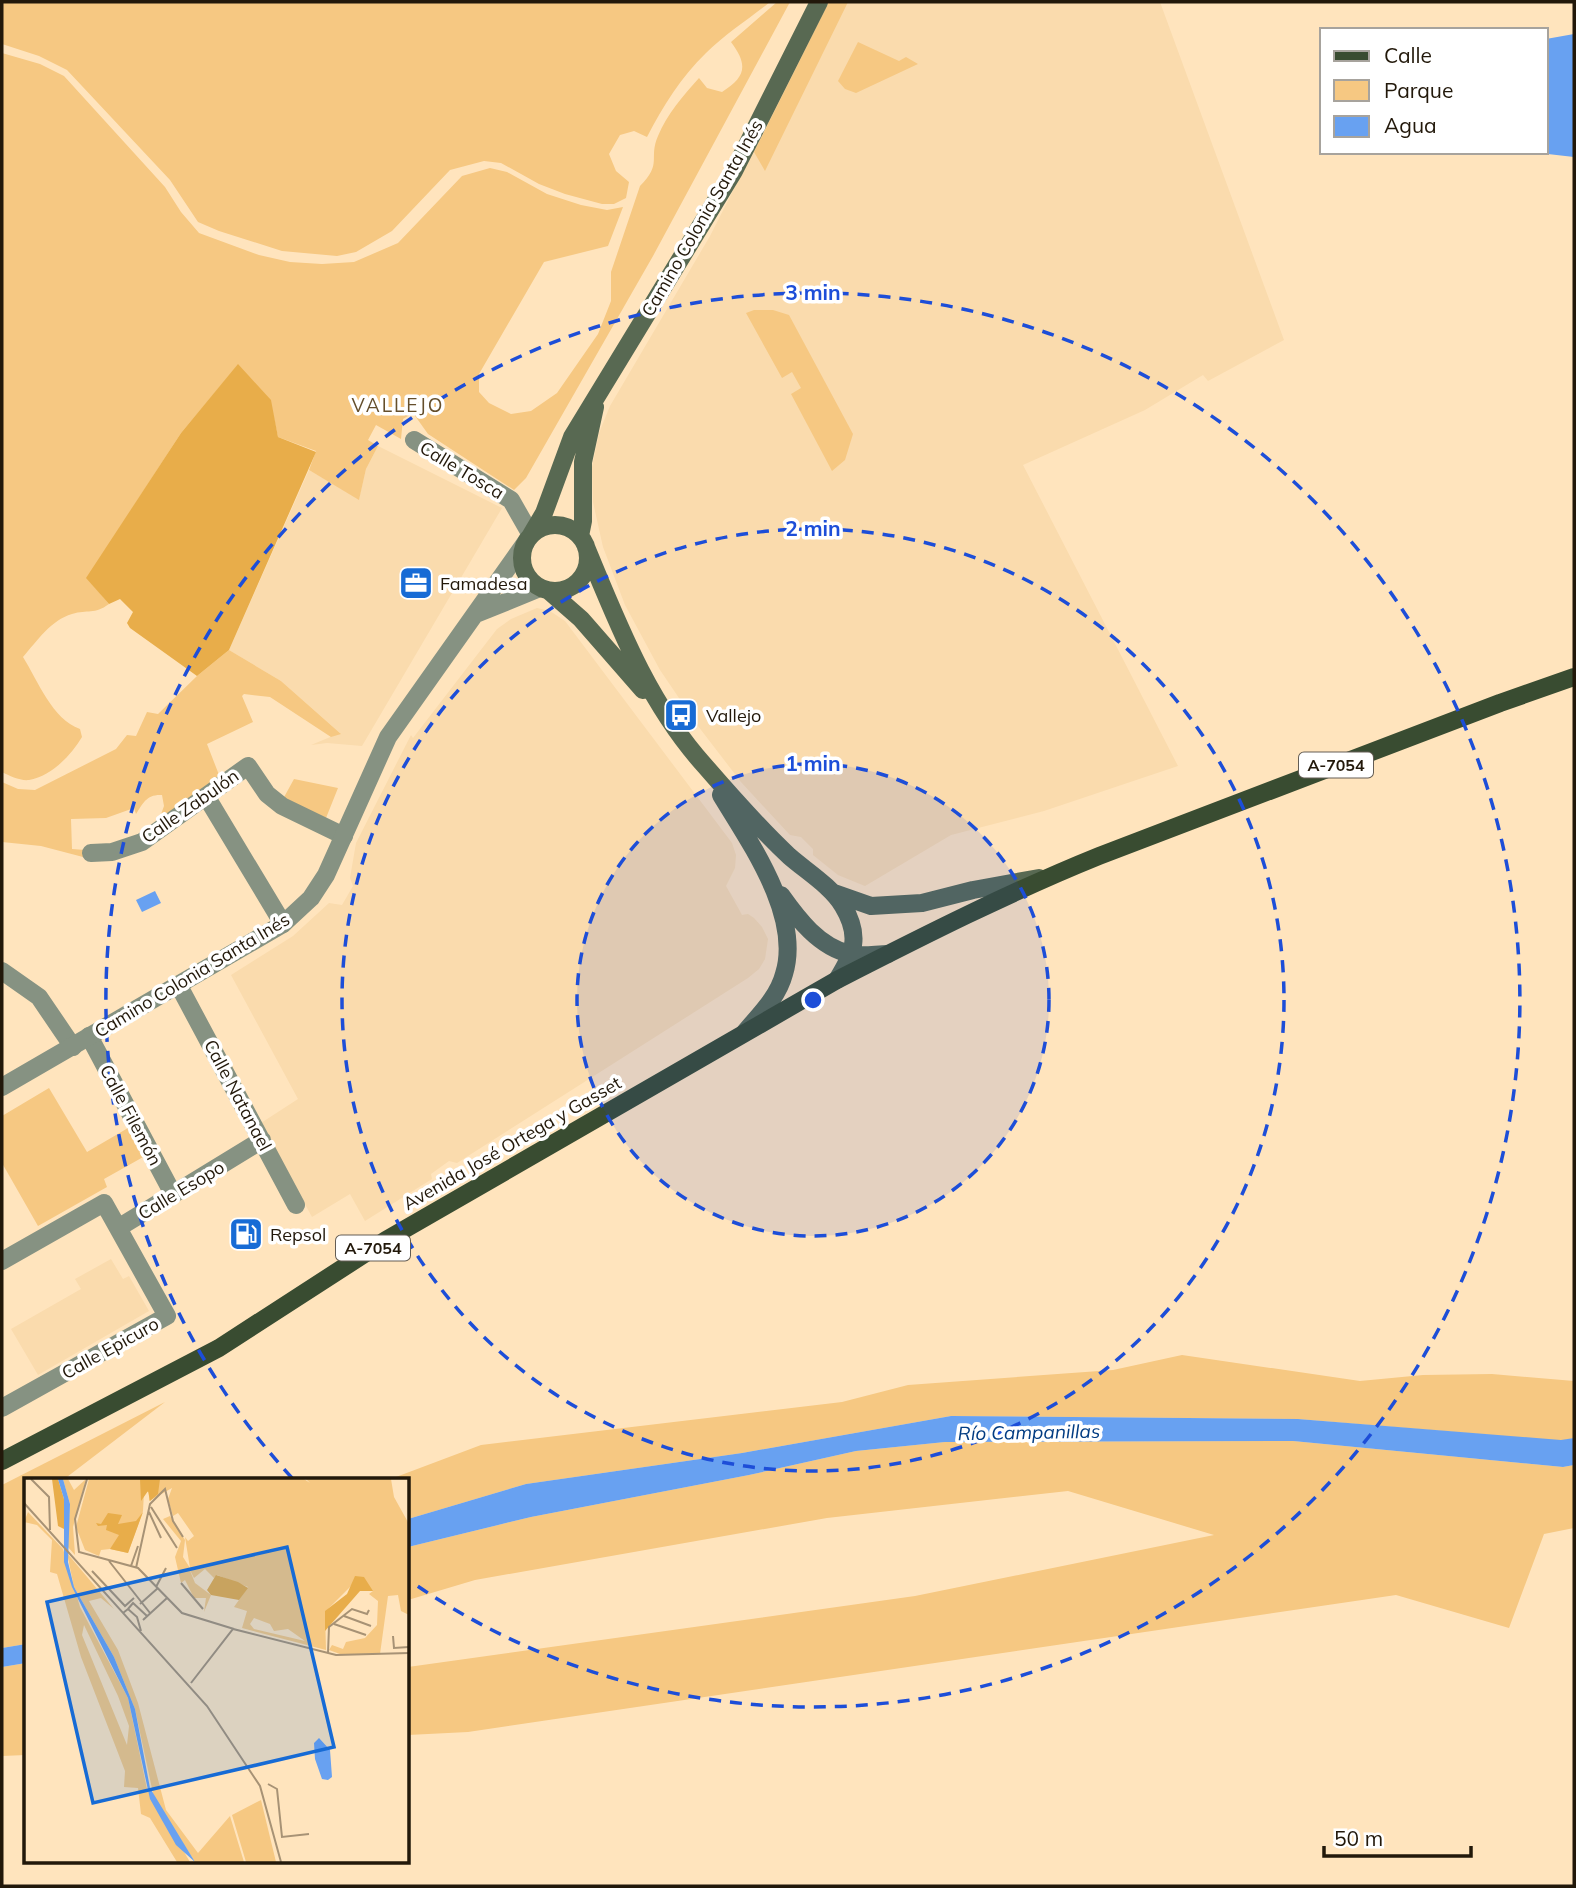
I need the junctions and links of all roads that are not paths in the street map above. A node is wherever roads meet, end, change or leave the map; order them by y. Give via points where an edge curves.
1 (819, 2) edge
2 (598, 393) junction
3 (414, 440) dead end
4 (528, 538) junction
5 (583, 542) junction
6 (545, 590) junction
7 (476, 614) junction
8 (1574, 677) edge
9 (660, 708) junction
10 (703, 765) junction
11 (206, 796) junction
12 (344, 836) junction
13 (91, 853) dead end
14 (767, 875) junction
15 (1051, 875) junction
16 (828, 890) junction
17 (283, 924) junction
18 (888, 954) junction
19 (853, 955) junction
20 (2, 971) edge
21 (837, 980) junction
22 (179, 986) junction
23 (744, 1034) junction
24 (89, 1036) junction
25 (72, 1046) junction
26 (2, 1087) edge
27 (262, 1140) junction
28 (173, 1194) junction
29 (296, 1205) dead end
30 (118, 1228) junction
31 (2, 1261) edge
32 (2, 1408) edge
33 (2, 1461) edge

1 - 2 main road, Camino Colonia Santa Inés via 734,171
2 - 4 main road, Camino Colonia Santa Inés via 572,437 544,513
2 - 5 main road, Camino Colonia Santa Inés via 583,462
3 - 4 street, Calle Tosca via 511,500
4 - 5 main road via 556,525 573,530
4 - 6 main road via 522,551 523,569
4 - 7 street, Camino Colonia Santa Inés
5 - 6 main road via 587,564 578,582 559,591
5 - 9 main road, Camino Colonia Santa Inés
6 - 7 street
6 - 9 main road, Camino Colonia Santa Inés via 581,619
7 - 12 street, Camino Colonia Santa Inés via 388,737
8 - 15 main road, Avenida José Ortega y Gasset / A-7054
9 - 10 main road, Camino Colonia Santa Inés
10 - 14 main road, Camino Colonia Santa Inés
10 - 16 main road, Camino Colonia Santa Inés via 787,854
11 - 12 street, Calle Zabulón via 248,766 267,794 282,806
11 - 13 street, Calle Zabulón via 142,842
11 - 17 street
12 - 17 street, Camino Colonia Santa Inés via 311,898
14 - 19 main road, Camino Colonia Santa Inés via 819,939
14 - 23 main road, Camino Colonia Santa Inés via 783,917 789,950 774,998
15 - 16 main road, Avenida José Ortega y Gasset / A-7054 via 922,904 871,906
15 - 18 main road, Avenida José Ortega y Gasset / A-7054
16 - 19 main road, Camino Colonia Santa Inés via 842,904 853,926
17 - 22 street, Camino Colonia Santa Inés
18 - 19 main road, Camino Colonia Santa Inés
18 - 21 main road, Avenida José Ortega y Gasset / A-7054
19 - 21 main road
20 - 25 street via 39,997
21 - 23 main road, Avenida José Ortega y Gasset / A-7054
22 - 24 street, Camino Colonia Santa Inés
22 - 27 street, Calle Natanael
23 - 33 main road, Avenida José Ortega y Gasset / A-7054 via 386,1240 219,1348
24 - 25 street, Camino Colonia Santa Inés
24 - 28 street, Calle Filemón
25 - 26 street, Camino Colonia Santa Inés
27 - 28 street, Calle Esopo
27 - 29 street, Calle Natanael
28 - 30 street, Calle Esopo
30 - 31 street, Calle Esopo via 104,1203
30 - 32 street, Calle Epicuro via 167,1316

